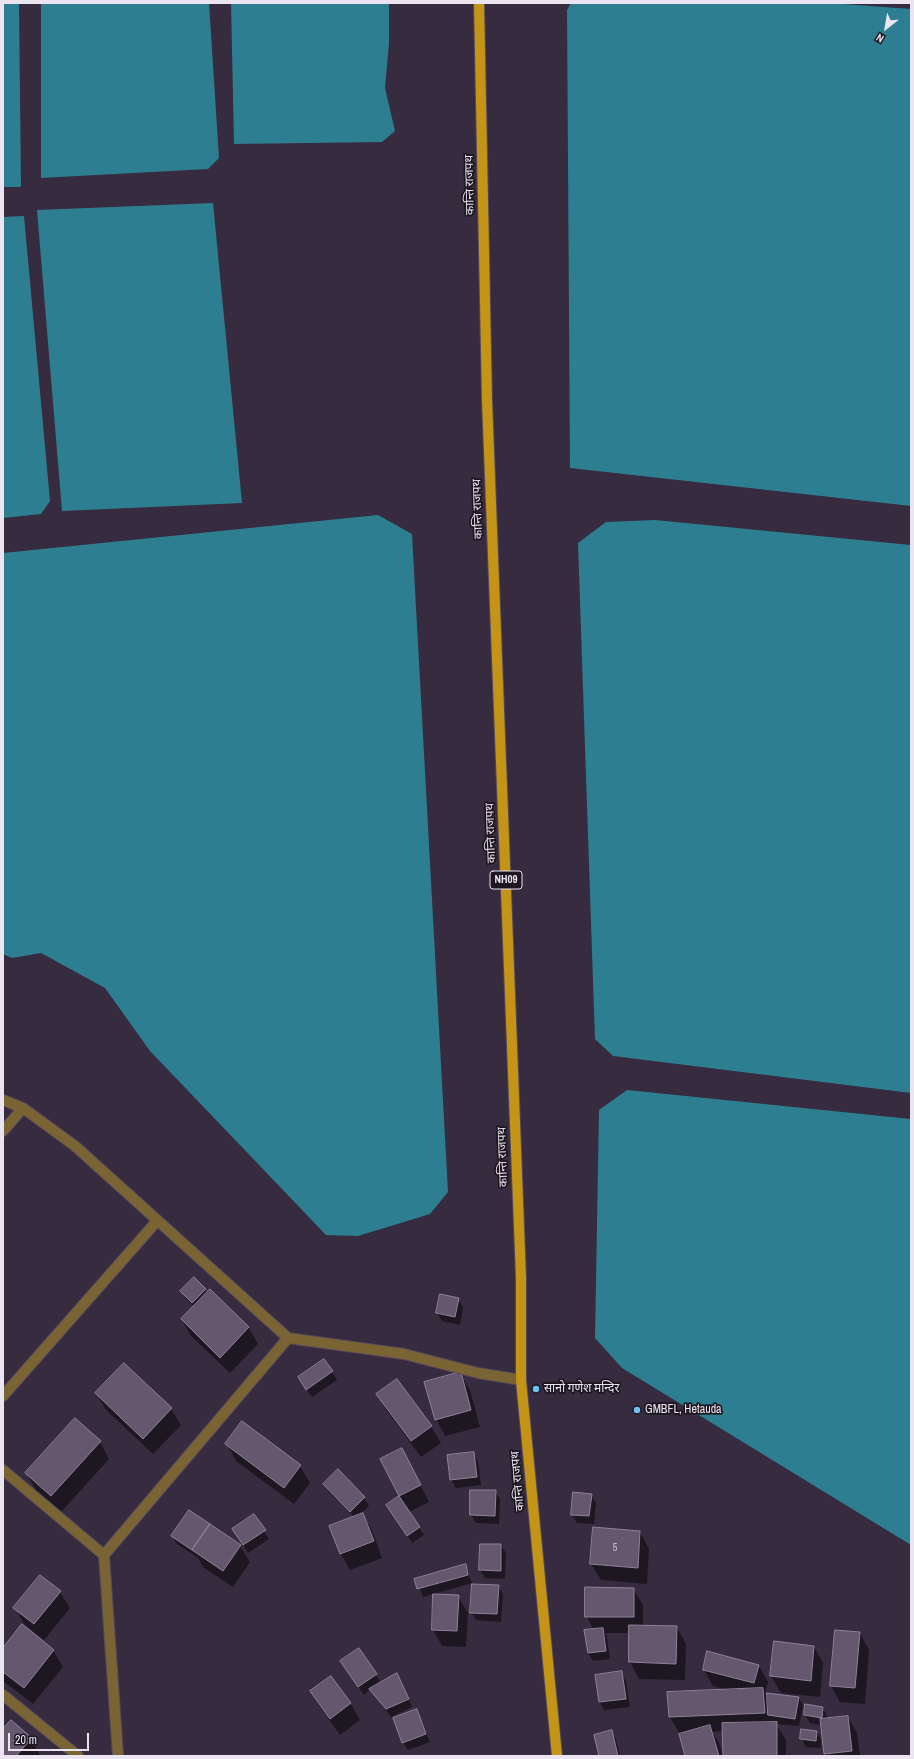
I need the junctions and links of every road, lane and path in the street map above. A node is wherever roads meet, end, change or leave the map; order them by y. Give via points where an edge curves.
1 (479, 3) edge
2 (3, 1100) edge
3 (23, 1108) junction
4 (3, 1131) edge
5 (157, 1221) junction
6 (288, 1338) junction
7 (521, 1380) junction
8 (3, 1396) edge
9 (3, 1470) edge
10 (104, 1555) junction
11 (3, 1695) edge
12 (78, 1756) edge
13 (118, 1756) edge
14 (557, 1756) edge

1 - 7 main road, कान्ति राजपथ / NH09 via 487,400 521,1278
2 - 3 street
3 - 4 street
3 - 5 street via 75,1146
5 - 6 street
5 - 8 street
6 - 7 street via 404,1354 478,1373
6 - 10 street
7 - 14 main road, कान्ति राजपथ / NH09
9 - 10 street
10 - 13 street
11 - 12 street

